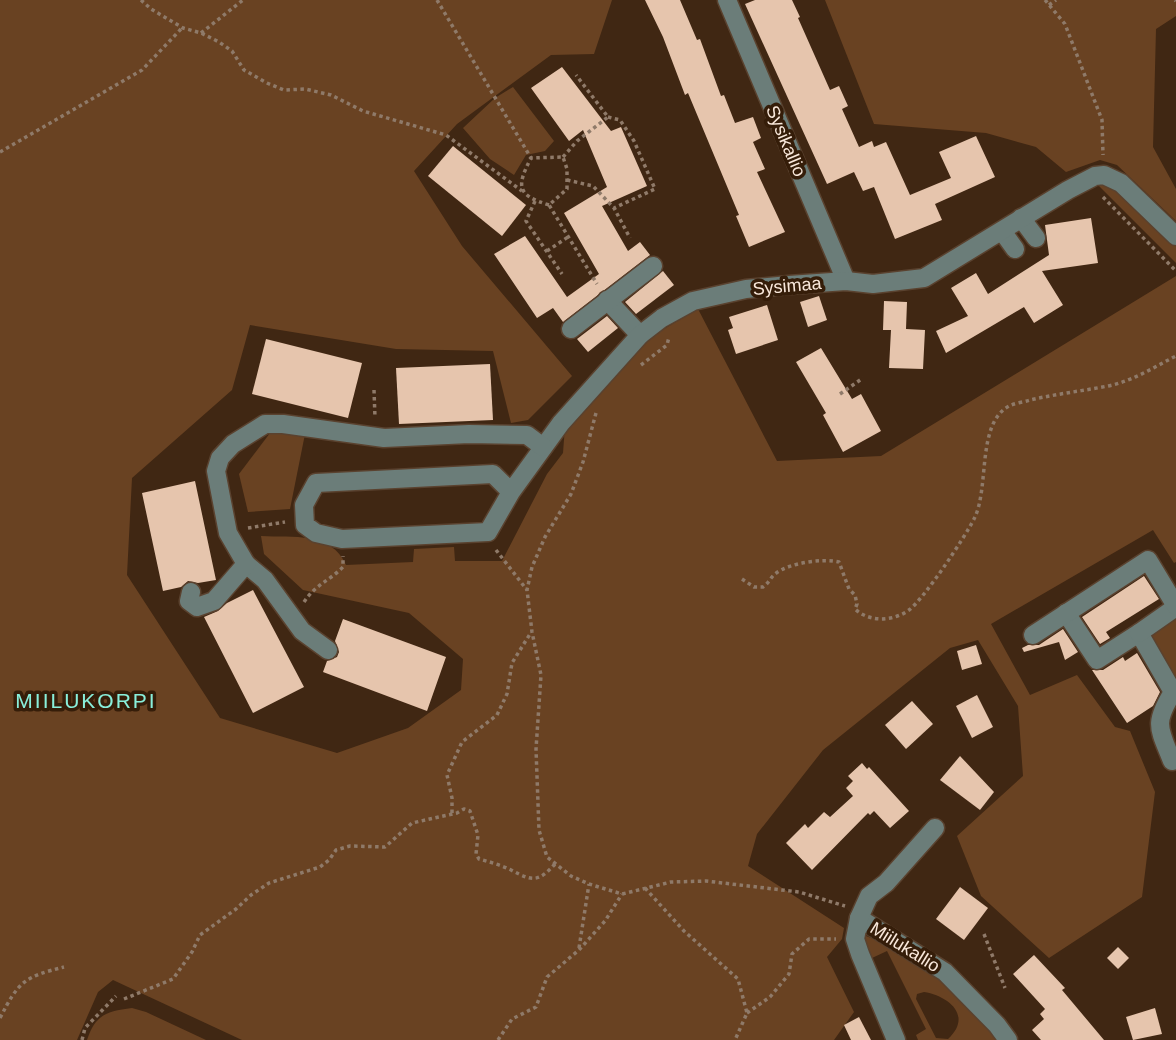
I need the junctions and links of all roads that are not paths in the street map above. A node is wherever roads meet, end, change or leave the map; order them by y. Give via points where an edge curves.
1 (727, 0) edge
2 (1021, 219) junction
3 (1002, 231) junction
4 (1176, 236) edge
5 (1036, 238) dead end
6 (1016, 249) dead end
7 (653, 266) dead end
8 (846, 281) junction
9 (607, 300) junction
10 (571, 330) dead end
11 (640, 335) junction
12 (543, 447) junction
13 (511, 492) junction
14 (246, 564) junction
15 (191, 592) dead end
16 (1176, 606) edge
17 (1066, 613) junction
18 (1139, 633) junction
19 (1033, 635) dead end
20 (328, 650) dead end
21 (1174, 692) edge
22 (1176, 760) edge
23 (935, 828) dead end
24 (861, 914) junction
25 (896, 1040) edge
26 (1008, 1040) edge

1 - 8 street, Sysikallio
2 - 3 street, Sysimaa
2 - 4 street, Sysimaa via 1086,180 1104,175 1121,183
2 - 5 street
3 - 6 street
3 - 8 street, Sysimaa via 924,278 873,284
7 - 9 street
8 - 11 street, Sysimaa via 746,289 693,301
9 - 10 street
9 - 11 street
11 - 12 street, Sysimaa
12 - 13 street, Sysimaa
12 - 14 street via 527,435 375,438 265,424 233,444 220,458 216,471 228,533
13 - 13 street, Sysimaa via 488,532 342,538 316,533 305,525 304,505 316,483 493,474
14 - 15 street via 214,601 197,607 189,601
14 - 20 street via 265,580 295,624
16 - 17 street via 1148,560
16 - 18 street
17 - 18 street via 1097,660
17 - 19 street
18 - 21 street
21 - 22 street via 1161,712 1159,727 1171,761
23 - 24 street via 869,896
24 - 25 street via 855,939
24 - 26 street, Miilukallio via 945,972

